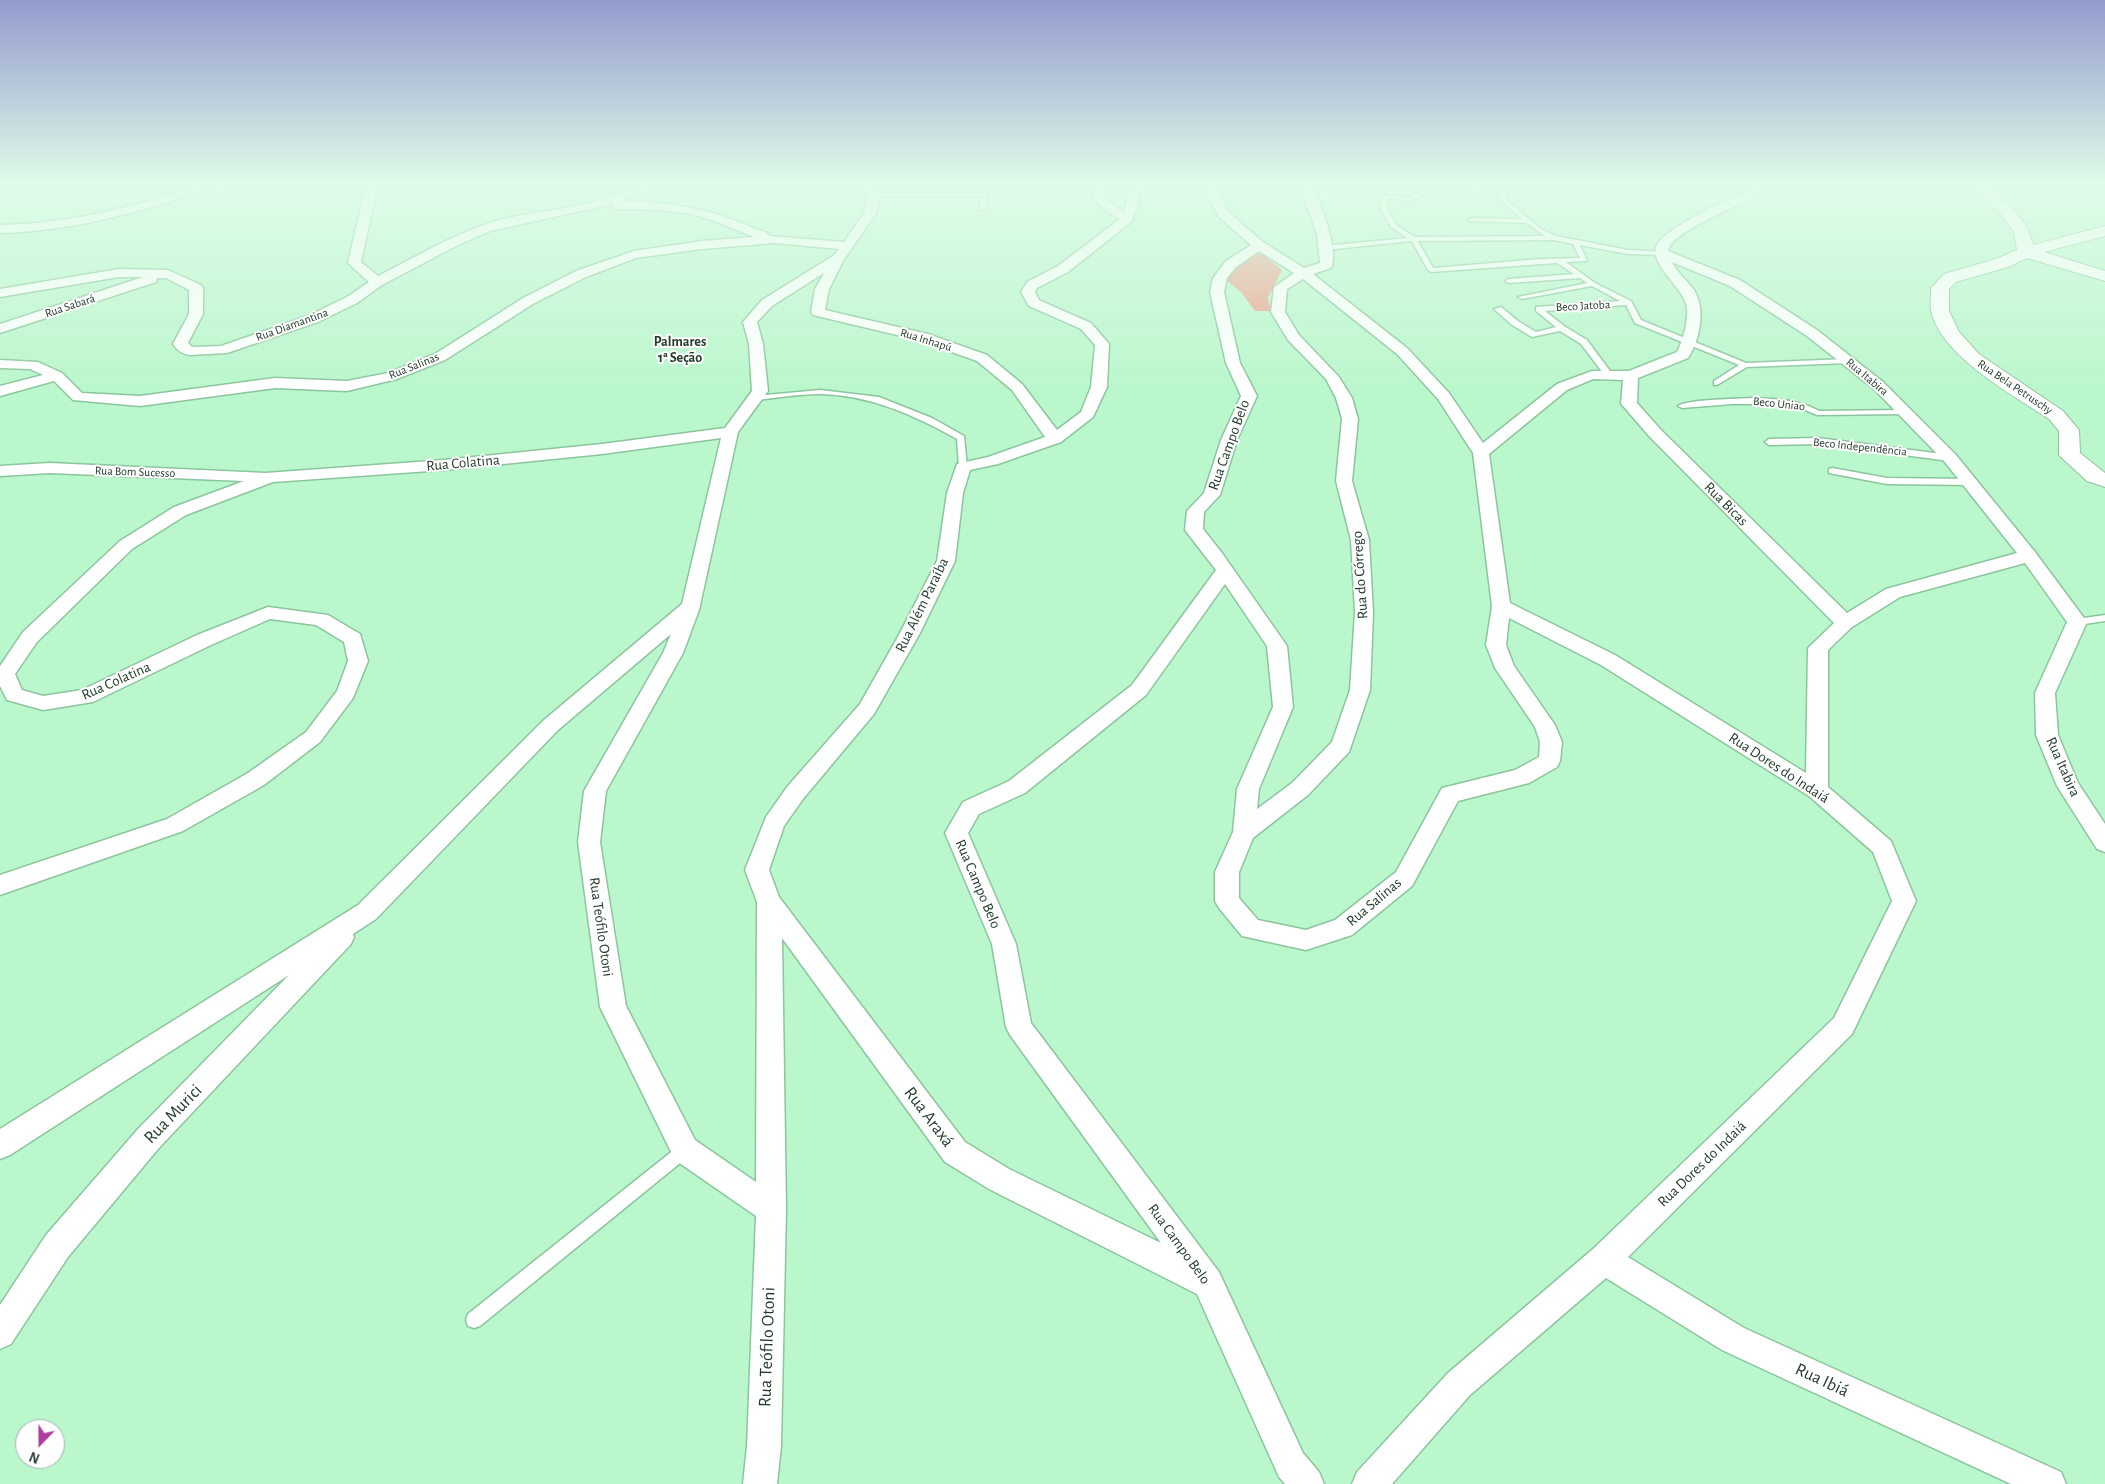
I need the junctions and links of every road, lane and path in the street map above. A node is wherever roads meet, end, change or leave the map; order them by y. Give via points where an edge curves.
1 (357, 250) edge
2 (438, 250) edge
3 (666, 250) edge
4 (829, 250) edge
5 (844, 250) edge
6 (1088, 250) edge
7 (1252, 250) edge
8 (1267, 250) edge
9 (1326, 250) edge
10 (1420, 250) edge
11 (1579, 250) edge
12 (1618, 250) edge
13 (2033, 250) edge
14 (2026, 252) junction
15 (842, 253) junction
16 (1660, 253) junction
17 (1559, 261) junction
18 (1303, 273) junction
19 (168, 274) junction
20 (1580, 276) junction
21 (2105, 276) edge
22 (1509, 281) dead end
23 (377, 282) junction
24 (1593, 284) junction
25 (0, 292) edge
26 (1522, 297) dead end
27 (1628, 303) junction
28 (1498, 309) dead end
29 (0, 328) edge
30 (1561, 328) junction
31 (1690, 341) junction
32 (1848, 361) junction
33 (0, 364) edge
34 (1745, 365) junction
35 (1609, 375) junction
36 (57, 376) junction
37 (1631, 376) junction
38 (1717, 383) dead end
39 (0, 391) edge
40 (754, 398) junction
41 (1682, 406) dead end
42 (1905, 412) junction
43 (730, 432) junction
44 (1055, 439) junction
45 (1768, 442) dead end
46 (1480, 453) junction
47 (1950, 458) junction
48 (963, 467) junction
49 (0, 471) edge
50 (1832, 471) dead end
51 (271, 477) junction
52 (2105, 481) edge
53 (1970, 482) junction
54 (2030, 556) junction
55 (1225, 572) junction
56 (1501, 606) junction
57 (691, 607) junction
58 (2105, 618) edge
59 (2077, 622) junction
60 (1845, 623) junction
61 (1817, 790) junction
62 (1244, 832) junction
63 (2105, 843) edge
64 (0, 885) edge
65 (769, 902) junction
66 (367, 912) junction
67 (0, 1145) edge
68 (685, 1150) junction
69 (771, 1209) junction
70 (1604, 1260) junction
71 (1208, 1282) junction
72 (474, 1320) dead end
73 (0, 1333) edge
74 (760, 1484) edge
75 (1307, 1484) edge
76 (1369, 1484) edge
77 (2049, 1484) edge

1 - 23 street via 354,263
2 - 23 street, Rua Diamantina
3 - 36 street, Rua Salinas via 634,255 582,274 528,301 440,357 392,376 347,386 275,383 140,401 78,397
4 - 15 street, Rua Salinas
5 - 15 street
6 - 44 street via 1063,269 1032,285 1028,292 1034,303 1086,326 1102,344 1099,387 1088,414
7 - 55 street, Rua Campo Belo via 1232,264 1220,278 1217,292 1233,363 1249,396 1229,440 1212,495 1196,511 1194,530
8 - 18 street
9 - 18 street, Rua do Córrego via 1326,266
10 - 17 lane via 1431,270
11 - 17 lane via 1584,260
12 - 16 lane
13 - 14 street
14 - 21 street
14 - 52 street, Rua Bela Petruschy via 2002,263 1950,278 1940,288 1940,311 1951,334 1972,358 2056,415 2069,430 2070,455
15 - 40 street via 767,303 750,322 756,344 760,391
15 - 44 street, Rua Inhapú via 822,289 818,312 923,337 982,358 1017,387
16 - 31 street via 1669,270 1688,291 1694,306
16 - 32 street, Rua Itabira via 1735,283 1812,333
17 - 20 lane, Beco Jatoba
18 - 46 street via 1402,351 1444,396
18 - 62 street, Rua do Córrego via 1280,287 1278,312 1293,337 1332,377 1344,398 1350,419 1344,481 1360,540 1364,612 1360,690 1341,746 1300,789
19 - 23 street, Rua Diamantina via 196,288 196,314 180,344 189,351 222,350 313,319 352,300
19 - 25 street, Rua Diamantina via 119,273
19 - 29 street, Rua Sabará
20 - 22 lane
20 - 24 lane, Beco Jatoba
24 - 26 lane
24 - 27 lane, Beco Jatoba
27 - 30 lane, Beco Jatoba via 1538,309
27 - 31 lane, Beco Jatoba via 1638,321
28 - 30 lane via 1535,335
30 - 35 lane via 1584,342
31 - 34 lane, Beco Jatoba
31 - 37 street via 1683,354
32 - 34 lane
32 - 42 street, Rua Itabira via 1878,384
33 - 36 street, Rua Salinas via 33,365
34 - 38 lane
35 - 37 street
35 - 46 street via 1592,375 1562,387
36 - 39 street
37 - 60 street, Rua Bicas via 1629,404
40 - 43 street
40 - 48 lane via 820,392 876,399 929,420 961,438
41 - 42 lane, Beco Uniao via 1753,400 1809,406 1817,413
42 - 47 street, Rua Itabira
43 - 51 street, Rua Colatina via 444,465
43 - 57 street, Rua Teófilo Otoni
44 - 48 street via 992,461
45 - 47 lane, Beco Independência via 1818,441
46 - 56 street
47 - 53 street, Rua Itabira
48 - 65 street, Rua Além Paraíba via 955,493 946,561 910,633 867,709 795,793 774,823 757,870
49 - 51 street, Rua Bom Sucesso via 50,468
50 - 53 lane via 1887,481
51 - 64 street, Rua Colatina via 180,511 126,545 30,637 5,674 14,695 43,702 86,697 268,613 321,619 353,639 358,661 346,693 313,737 256,779 175,825
53 - 54 street, Rua Itabira
54 - 59 street, Rua Itabira
54 - 60 street via 1893,593
55 - 62 street, Rua Salinas via 1277,646 1283,707 1248,789
55 - 71 street, Rua Campo Belo via 1139,690 1017,787 970,808 956,833 1004,944 1019,1027
56 - 61 street, Rua Dores do Indaiá via 1608,660
56 - 62 street, Rua Salinas via 1496,645 1505,668 1545,726 1551,742 1549,761 1521,777 1450,794 1404,879 1343,928 1306,940 1251,929 1226,901 1226,872
57 - 66 street via 550,725
57 - 68 street, Rua Teófilo Otoni via 673,653 594,791 589,842 613,1007
58 - 59 lane
59 - 63 street, Rua Itabira via 2045,693 2047,736 2068,786
60 - 61 street via 1818,648
61 - 70 street, Rua Dores do Indaiá via 1883,847 1904,901 1843,1026
65 - 69 street, Rua Teófilo Otoni
65 - 71 street, Rua Araxá via 955,1152 999,1179
66 - 67 street
66 - 73 street, Rua Murici via 148,1139 57,1246
68 - 69 street, Rua Teófilo Otoni
68 - 72 lane
69 - 74 street, Rua Teófilo Otoni
70 - 76 street, Rua Dores do Indaiá via 1459,1384
70 - 77 street, Rua Ibiá via 1733,1339
71 - 75 street, Rua Campo Belo via 1290,1465

